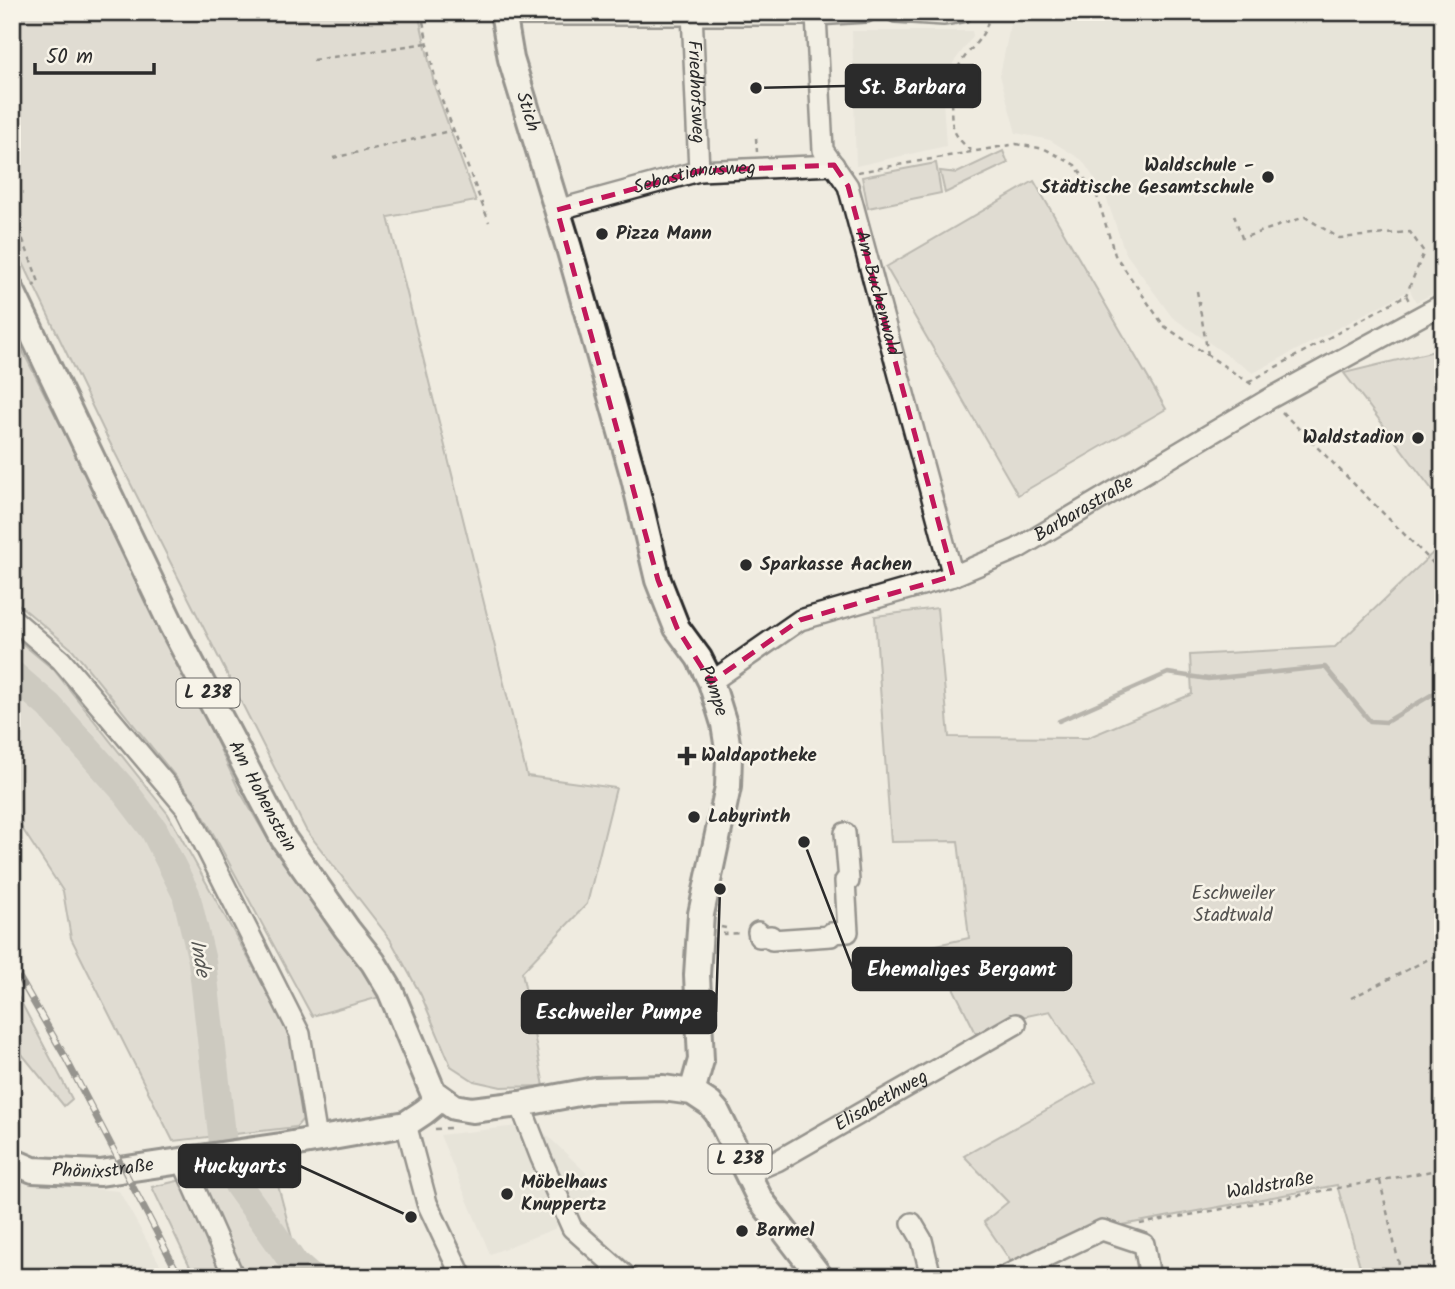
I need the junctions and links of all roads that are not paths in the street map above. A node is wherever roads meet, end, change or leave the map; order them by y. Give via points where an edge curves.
1 (866, 12) edge
2 (896, 12) edge
3 (962, 12) edge
4 (692, 13) edge
5 (504, 14) edge
6 (817, 15) junction
7 (834, 165) junction
8 (699, 172) junction
9 (557, 210) junction
10 (13, 293) edge
11 (1443, 304) edge
12 (953, 576) junction
13 (12, 618) edge
14 (711, 682) junction
15 (845, 833) dead end
16 (758, 932) road end
17 (1016, 1024) dead end
18 (692, 1093) junction
19 (440, 1099) junction
20 (520, 1104) junction
21 (406, 1124) junction
22 (317, 1139) junction
23 (190, 1159) junction
24 (13, 1165) edge
25 (746, 1174) junction
26 (912, 1223) dead end
27 (234, 1277) edge
28 (462, 1277) edge
29 (627, 1277) edge
30 (820, 1277) edge
31 (932, 1277) edge
32 (1003, 1277) edge
33 (1150, 1277) edge

1 - 6 street
2 - 3 street
4 - 5 street
4 - 6 street
4 - 8 street, Friedhofsweg
5 - 9 main road, Stich via 511,59
6 - 7 street, Am Buchenwald via 823,150
7 - 8 street, Sebastianusweg
7 - 12 street, Am Buchenwald via 848,186
8 - 9 street, Sebastianusweg
9 - 14 main road, Pumpe via 634,478 658,580 677,628
10 - 19 main road, Am Hohenstein / L 238 via 172,626 283,838 390,990 426,1078
11 - 12 street, Barbarastraße via 1269,399 1017,549
12 - 14 street, Barbarastraße via 800,620
13 - 22 street via 61,660 187,808 300,1034
14 - 18 main road, Pumpe via 729,756 701,914 697,975 701,1060
15 - 16 street via 848,932 772,940 771,936 759,937
17 - 25 street, Elisabethweg via 777,1161
18 - 20 main road via 653,1088 595,1090
18 - 25 main road, L 238 via 717,1112
19 - 20 main road via 472,1110
19 - 21 main road, Phönixstraße
20 - 29 street via 572,1228
21 - 22 main road, Phönixstraße
21 - 28 street via 427,1203
22 - 23 main road, Phönixstraße
23 - 24 main road, Phönixstraße via 100,1173
23 - 27 street
25 - 30 main road, L 238
26 - 31 street
32 - 33 street via 1102,1230 1144,1244

